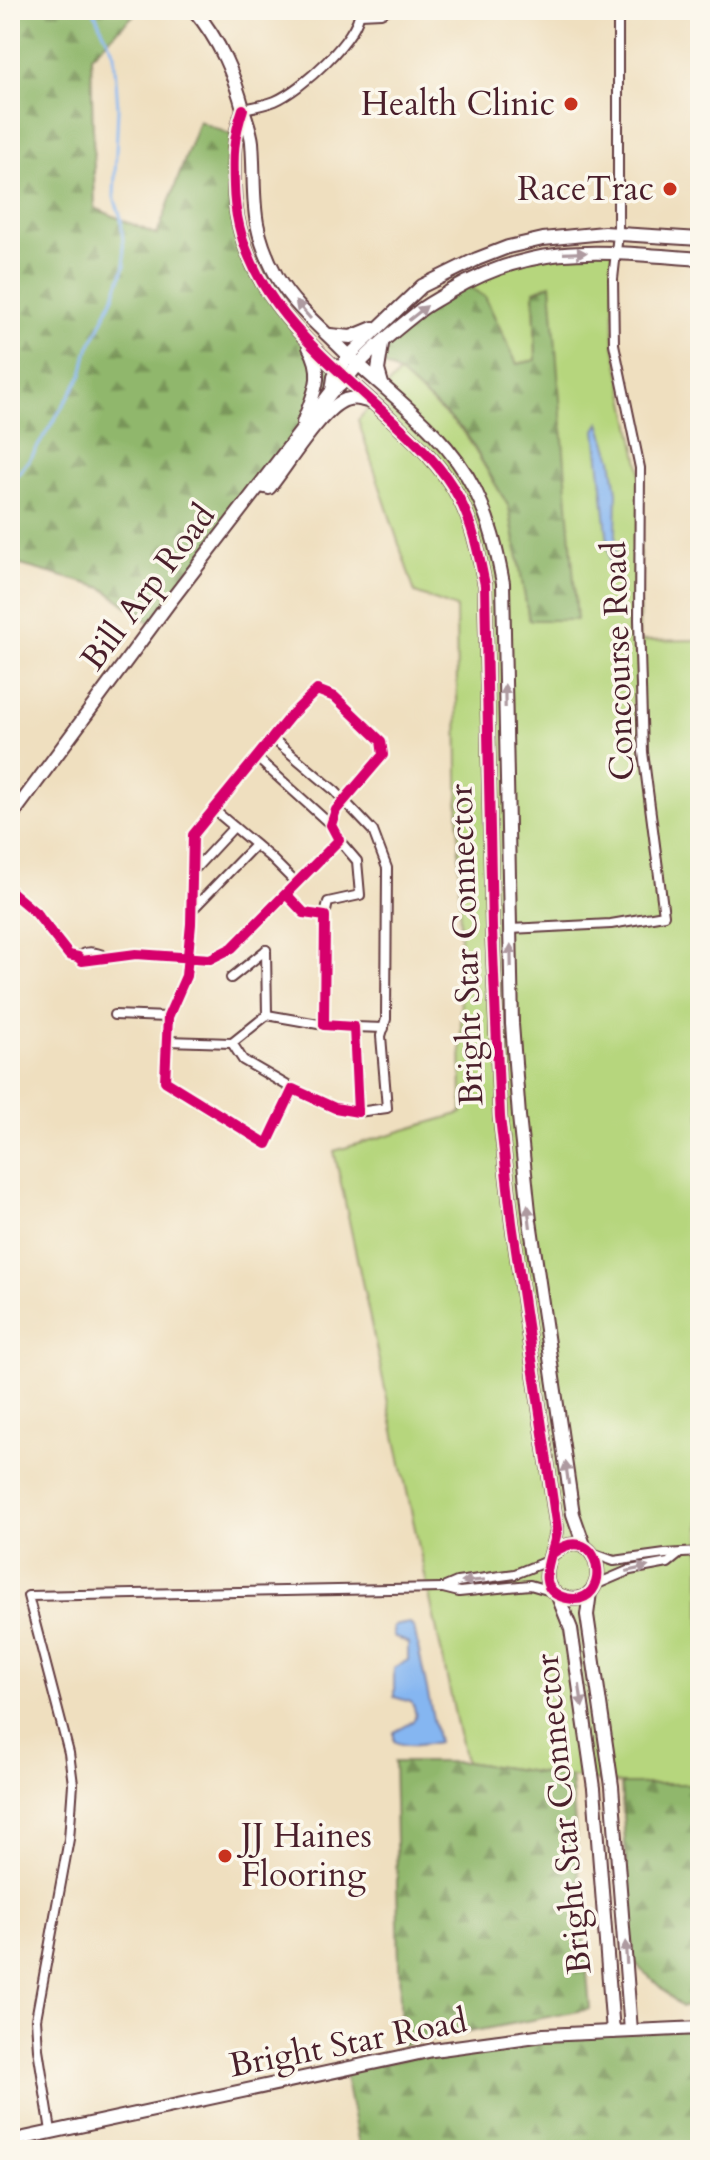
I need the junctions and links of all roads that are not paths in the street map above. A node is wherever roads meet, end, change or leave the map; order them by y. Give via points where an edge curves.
1 (194, 10) edge
2 (387, 10) edge
3 (618, 10) edge
4 (360, 12) edge
5 (243, 109) junction
6 (618, 234) junction
7 (700, 239) edge
8 (617, 252) junction
9 (700, 259) edge
10 (386, 320) junction
11 (327, 335) junction
12 (303, 337) junction
13 (383, 343) junction
14 (354, 360) junction
15 (344, 374) junction
16 (383, 387) junction
17 (374, 403) junction
18 (301, 431) junction
19 (260, 486) junction
20 (272, 738) junction
21 (256, 757) junction
22 (344, 801) junction
23 (15, 807) edge
24 (213, 809) junction
25 (10, 818) edge
26 (331, 825) junction
27 (234, 827) junction
28 (339, 840) junction
29 (255, 845) junction
30 (193, 871) junction
31 (296, 883) junction
32 (10, 891) edge
33 (286, 894) junction
34 (191, 912) junction
35 (325, 916) junction
36 (510, 929) junction
37 (188, 957) junction
38 (231, 978) dead end
39 (114, 1015) dead end
40 (267, 1015) junction
41 (168, 1017) junction
42 (324, 1025) junction
43 (354, 1027) junction
44 (384, 1028) junction
45 (167, 1041) junction
46 (232, 1043) junction
47 (293, 1089) junction
48 (358, 1112) junction
49 (589, 1551) junction
50 (700, 1552) edge
51 (678, 1555) junction
52 (550, 1557) junction
53 (443, 1588) junction
54 (592, 1588) junction
55 (556, 1593) junction
56 (700, 2028) edge
57 (631, 2031) junction
58 (613, 2032) junction
59 (51, 2131) junction
60 (10, 2141) edge

1 - 5 street, Bright Star Connector via 224,53
2 - 4 street
3 - 6 street
4 - 5 street via 357,25 298,88
11 -> 5 street, Bright Star Connector via 278,278 259,235 252,199 252,139
5 - 12 street via 234,136 234,200 241,240 263,288
6 - 7 street, Bill Arp Road
6 - 8 street
6 - 10 street, Bill Arp Road via 508,247 422,286
8 - 9 street, Bill Arp Road
13 -> 8 street, Bill Arp Road via 421,309 477,276 557,253
8 - 36 street, Concourse Road via 614,344 640,468 642,740 664,915 611,924
10 - 11 street via 351,337
10 - 14 street, Bill Arp Road
11 - 14 street, Bright Star Connector
12 - 15 street, Bright Star Connector
12 - 18 street via 319,375
13 - 14 street, Bill Arp Road
13 - 16 street via 378,370
14 - 15 street, Bill Arp Road
14 - 16 street, Bright Star Connector
15 - 17 street, Bright Star Connector
15 - 18 street, Bill Arp Road via 334,377 332,391
36 -> 16 street, Bright Star Connector via 503,583 497,548 474,488 460,467 432,432
17 - 19 street via 355,398 329,410 269,488
17 - 52 street, Bright Star Connector via 419,444 458,497 485,585 500,1117 556,1517
18 - 19 street, Bill Arp Road
19 - 23 street, Bill Arp Road
20 - 21 street
20 - 22 street
20 - 22 street via 317,690 335,697 381,741 383,755
21 - 24 street
21 - 26 street
22 - 26 street
22 - 44 street via 373,831 387,868
23 - 25 street, Bill Arp Road
24 - 27 street
24 - 30 street via 193,835
26 - 28 street
27 - 29 street
27 - 30 street
28 - 31 street
28 - 35 street via 357,861 360,895 328,902
29 - 31 street
29 - 34 street
30 - 34 street
31 - 33 street
32 - 37 street via 36,913 69,955
33 - 35 street via 304,913
33 - 37 street via 232,948 210,959
34 - 37 street
35 - 42 street
49 -> 36 street, Bright Star Connector via 573,1514 523,1170
37 - 41 street via 186,976
38 - 40 street via 266,950
39 - 41 street
40 - 42 street
40 - 46 street
41 - 45 street
42 - 43 street
43 - 44 street
43 - 48 street
44 - 48 street via 387,1108
45 - 46 street
45 - 47 street via 165,1081 267,1144
46 - 47 street via 243,1060
47 - 48 street
49 - 51 street via 614,1561
49 - 52 street via 569,1545
49 - 54 street via 599,1569
50 - 51 street
54 -> 51 street
52 -> 53 street via 515,1574
52 - 55 street via 546,1579
53 - 55 street via 459,1592 530,1585
53 - 59 street via 28,1596 73,1784 69,1839 36,2019
54 - 55 street via 574,1598
57 -> 54 street, Bright Star Connector via 618,1844 587,1615
55 -> 58 street, Bright Star Connector via 571,1629 594,1788
56 - 57 street, Bright Star Road
57 - 58 street, Bright Star Road
58 - 59 street, Bright Star Road via 433,2050
59 - 60 street, Bright Star Road

